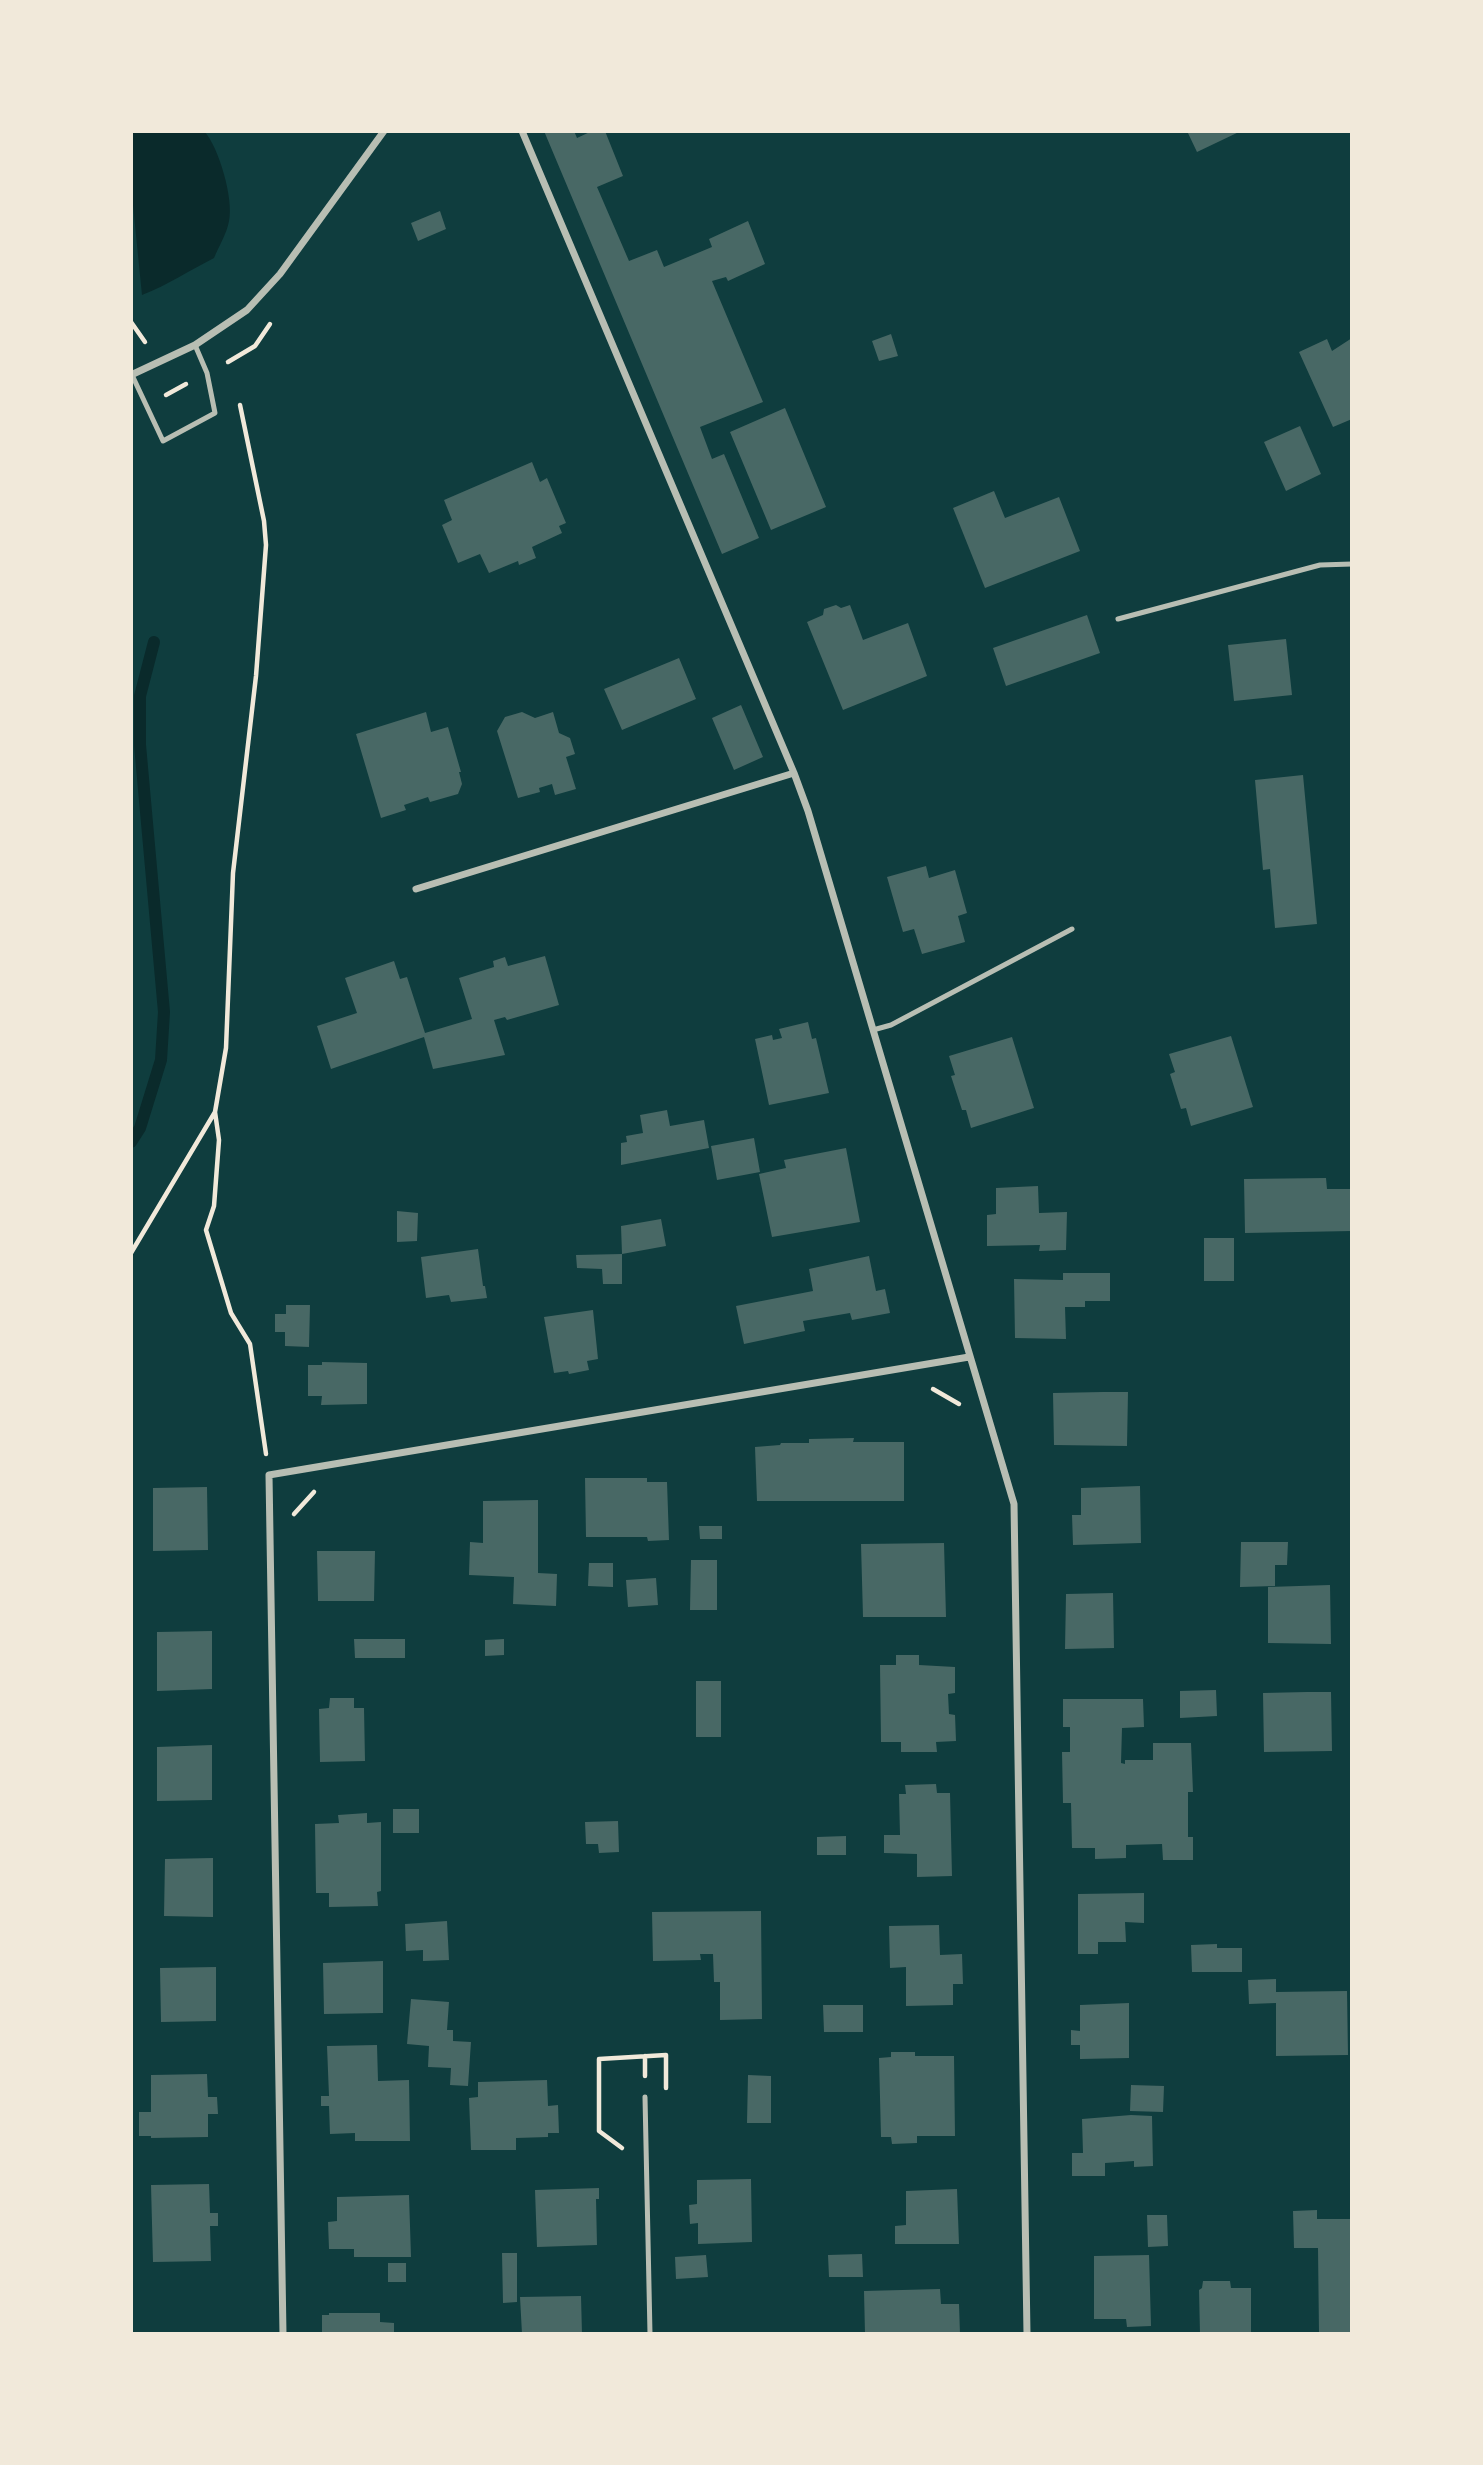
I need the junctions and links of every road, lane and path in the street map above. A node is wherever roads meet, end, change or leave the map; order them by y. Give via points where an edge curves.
1 (384, 131) edge
2 (522, 131) edge
3 (214, 334) junction
4 (195, 345) junction
5 (226, 363) dead end
6 (132, 375) edge
7 (239, 397) dead end
8 (1352, 564) edge
9 (1118, 619) dead end
10 (794, 773) junction
11 (416, 889) dead end
12 (1072, 929) dead end
13 (873, 1030) junction
14 (215, 1112) junction
15 (131, 1253) edge
16 (969, 1357) junction
17 (925, 1385) dead end
18 (966, 1409) dead end
19 (269, 1475) junction
20 (320, 1486) dead end
21 (285, 1523) dead end
22 (666, 2054) dead end
23 (645, 2097) dead end
24 (599, 2132) dead end
25 (283, 2334) edge
26 (650, 2334) edge
27 (1027, 2334) edge

1 - 3 street via 280,274 247,310
2 - 10 street
3 - 4 street
3 - 5 path
4 - 6 street
4 - 6 lane via 207,373 215,413 163,441
7 - 14 path via 266,545 233,873 226,1048
8 - 9 lane via 1320,565
10 - 11 street
10 - 13 street
12 - 13 lane via 891,1025
13 - 16 street
14 - 15 path
14 - 19 path via 219,1140 214,1206 206,1230 231,1312 250,1344
16 - 19 street
16 - 27 street via 1014,1504
17 - 18 path
19 - 25 street
20 - 21 path
22 - 24 path via 599,2059
23 - 26 lane

